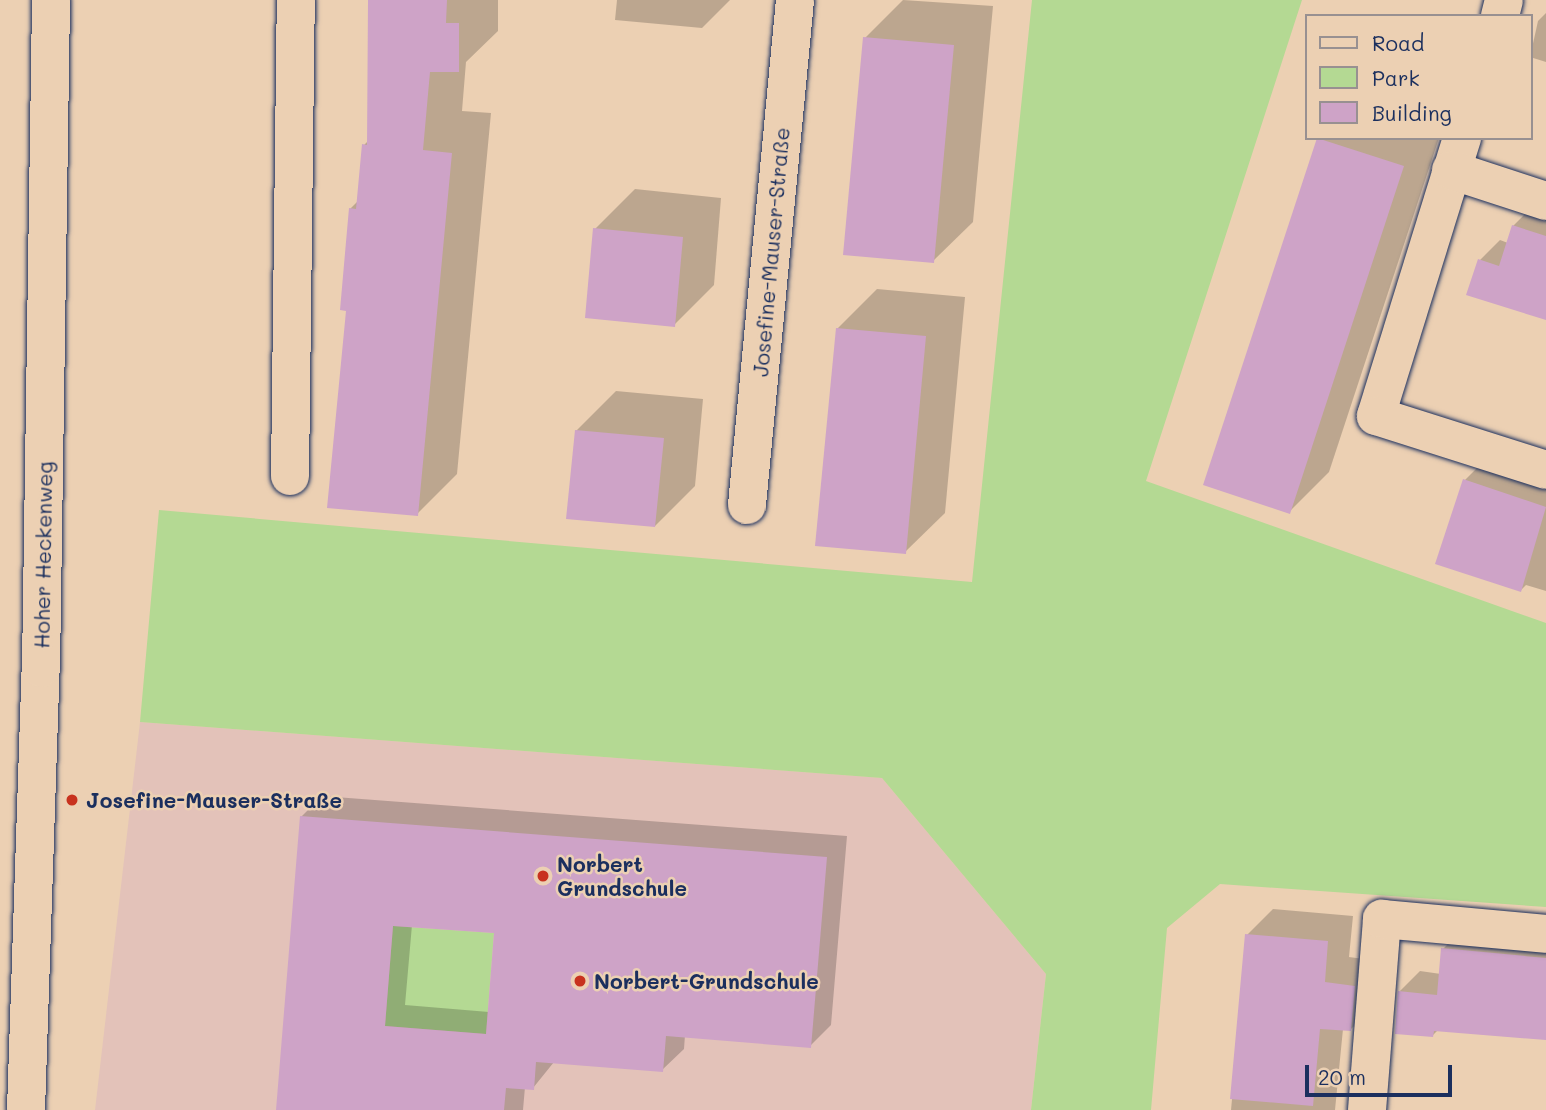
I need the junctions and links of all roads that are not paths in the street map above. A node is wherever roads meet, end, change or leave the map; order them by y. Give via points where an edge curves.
1 (51, 0) edge
2 (296, 0) edge
3 (795, 0) edge
4 (1457, 154) edge
5 (1546, 201) edge
6 (1546, 470) edge
7 (290, 476) dead end
8 (747, 505) dead end
9 (1546, 934) edge
10 (26, 1110) edge
11 (1371, 1110) edge

1 - 10 street, Hoher Heckenweg via 41,668
2 - 7 street
3 - 8 street, Josefine-Mauser-Straße
4 - 5 street
4 - 6 street via 1376,416
9 - 11 street via 1382,919

